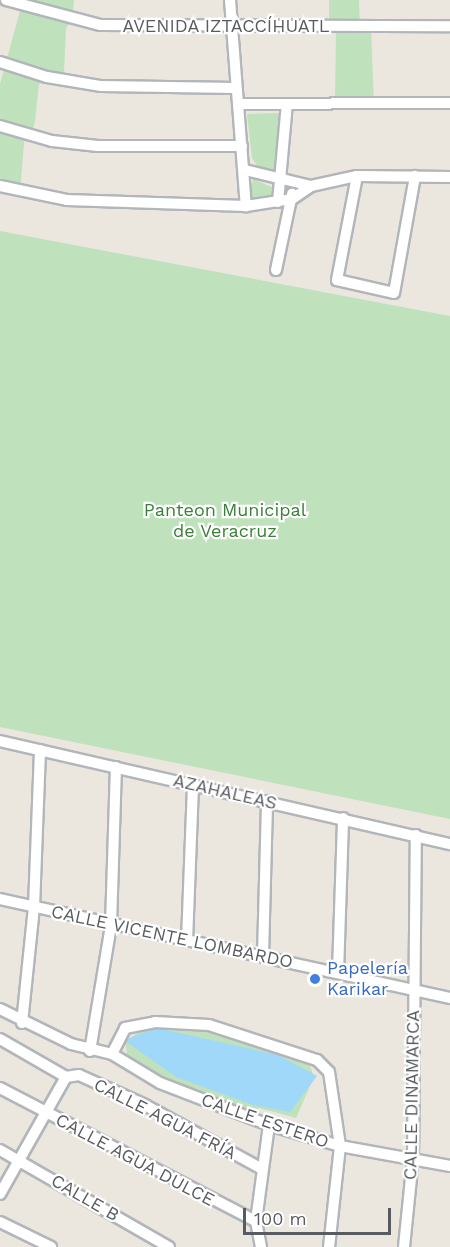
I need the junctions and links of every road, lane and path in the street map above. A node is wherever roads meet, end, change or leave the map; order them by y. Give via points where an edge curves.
1 (6, 0) edge
2 (230, 0) edge
3 (232, 25) junction
4 (450, 26) edge
5 (0, 62) edge
6 (236, 88) junction
7 (450, 103) edge
8 (238, 104) junction
9 (287, 104) junction
10 (0, 126) edge
11 (242, 146) junction
12 (245, 170) junction
13 (357, 176) junction
14 (415, 176) junction
15 (450, 177) edge
16 (278, 179) junction
17 (293, 184) junction
18 (0, 186) edge
19 (311, 186) junction
20 (292, 199) junction
21 (278, 202) junction
22 (246, 206) junction
23 (276, 270) dead end
24 (0, 741) edge
25 (40, 750) junction
26 (116, 767) junction
27 (193, 785) junction
28 (267, 801) junction
29 (342, 818) junction
30 (416, 835) junction
31 (450, 844) edge
32 (0, 899) edge
33 (34, 907) junction
34 (111, 926) junction
35 (187, 941) junction
36 (263, 956) junction
37 (338, 972) junction
38 (414, 990) junction
39 (450, 998) edge
40 (0, 1009) edge
41 (22, 1023) junction
42 (3, 1040) edge
43 (90, 1051) junction
44 (112, 1054) junction
45 (66, 1077) junction
46 (0, 1088) edge
47 (46, 1114) junction
48 (269, 1125) junction
49 (340, 1146) junction
50 (0, 1150) edge
51 (413, 1159) junction
52 (21, 1160) junction
53 (450, 1166) edge
54 (262, 1169) junction
55 (0, 1194) edge
56 (256, 1221) junction
57 (0, 1222) edge
58 (51, 1247) edge
59 (169, 1247) edge
60 (261, 1247) edge
61 (329, 1247) edge
62 (404, 1247) edge

1 - 3 street, AVENIDA IZTACCÍHUATL via 100,25
2 - 3 street
3 - 4 street, AVENIDA IZTACCÍHUATL
3 - 6 street
5 - 6 street via 47,77 101,86
6 - 8 street
7 - 9 street
8 - 9 street
8 - 11 street
9 - 16 street
10 - 11 street via 52,141 98,146
11 - 12 street
12 - 16 street
12 - 22 street
13 - 14 street
13 - 14 street via 337,280 394,293
13 - 19 street
14 - 15 street
16 - 17 street
16 - 21 street
17 - 19 street
17 - 20 street
18 - 22 street via 67,200
19 - 20 street
20 - 21 street
20 - 23 street
21 - 22 street
24 - 25 street, AZAHALEAS
25 - 26 street, AZAHALEAS
25 - 33 street
26 - 27 street, AZAHALEAS
26 - 34 street
27 - 28 street, AZAHALEAS
27 - 35 street
28 - 29 street, AZAHALEAS
28 - 36 street
29 - 30 street, AZAHALEAS
29 - 37 street
30 - 31 street, AZAHALEAS
30 - 38 street, CALLE DINAMARCA
32 - 33 street, CALLE VICENTE LOMBARDO
33 - 34 street, CALLE VICENTE LOMBARDO
33 - 41 street
34 - 35 street, CALLE VICENTE LOMBARDO
34 - 43 street
35 - 36 street, CALLE VICENTE LOMBARDO
36 - 37 street, CALLE VICENTE LOMBARDO
37 - 38 street, CALLE VICENTE LOMBARDO
38 - 39 street, CALLE VICENTE LOMBARDO
38 - 51 street, CALLE DINAMARCA
40 - 41 street, CALLE ESTERO
41 - 43 street, CALLE ESTERO
42 - 45 street
43 - 44 street, CALLE ESTERO
44 - 48 street, CALLE ESTERO via 160,1083
44 - 49 street via 131,1024 209,1025 296,1051 317,1060 329,1072
45 - 47 street
45 - 54 street, CALLE AGUA FRÍA via 79,1075 142,1104
46 - 47 street, CALLE AGUA DULCE
47 - 52 street
47 - 56 street, CALLE AGUA DULCE
48 - 49 street, CALLE ESTERO
48 - 54 street
49 - 51 street, CALLE ESTERO
49 - 61 street
50 - 52 street, CALLE B
51 - 53 street, CALLE ESTERO
51 - 62 street, CALLE DINAMARCA
52 - 55 street
52 - 59 street, CALLE B
54 - 56 street
56 - 60 street
57 - 58 street

